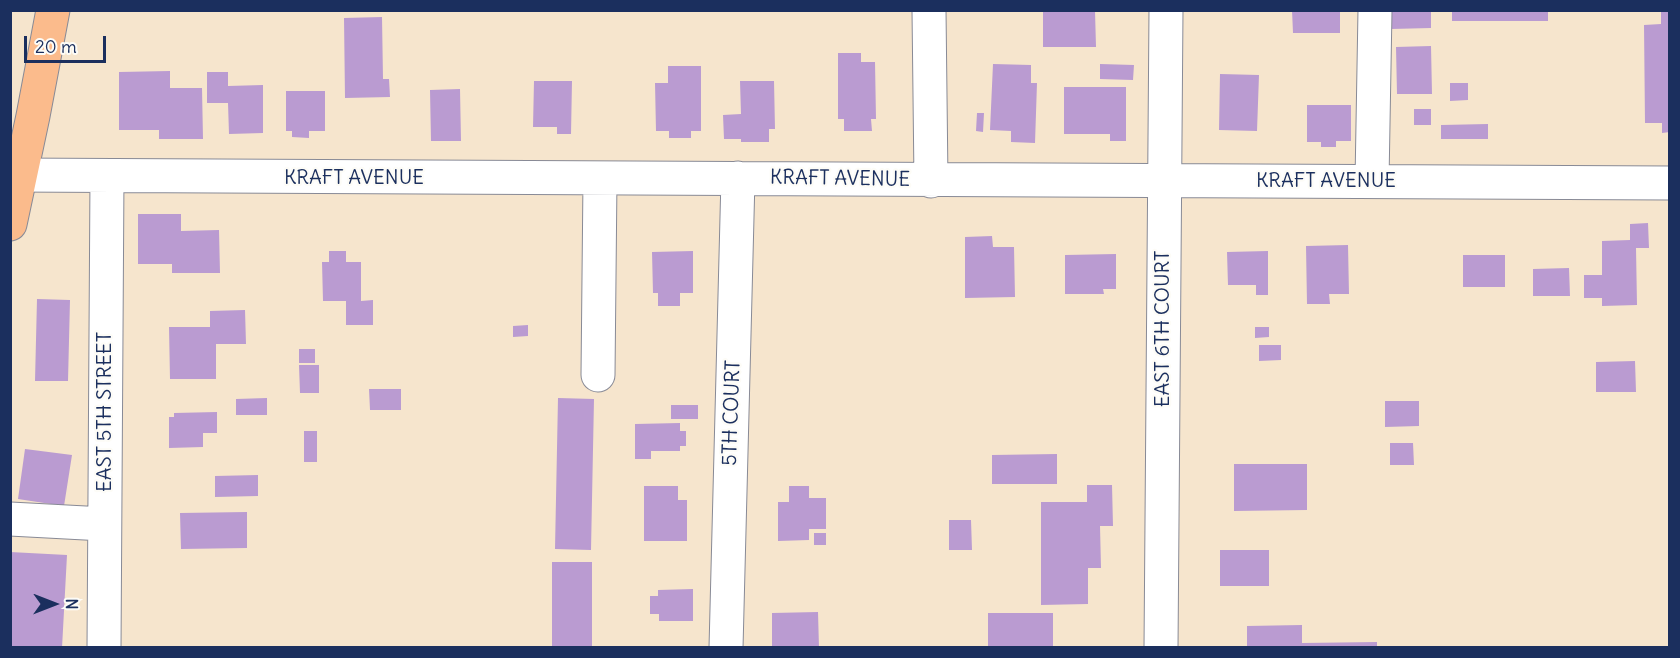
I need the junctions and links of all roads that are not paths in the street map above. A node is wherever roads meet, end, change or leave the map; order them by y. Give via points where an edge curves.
1 (53, 10) edge
2 (929, 10) edge
3 (1166, 10) edge
4 (1375, 10) edge
5 (16, 175) edge
6 (107, 176) junction
7 (738, 178) junction
8 (600, 179) junction
9 (930, 181) junction
10 (1164, 181) junction
11 (1372, 181) junction
12 (1670, 183) edge
13 (10, 224) edge
14 (598, 375) dead end
15 (10, 519) edge
16 (104, 525) junction
17 (104, 648) edge
18 (726, 648) edge
19 (1161, 648) edge

1 - 5 main road
2 - 9 street
3 - 10 street, EAST 6TH COURT
4 - 11 street
5 - 6 street, KRAFT AVENUE
5 - 13 main road
6 - 8 street, KRAFT AVENUE
6 - 16 street, EAST 5TH STREET
7 - 8 street, KRAFT AVENUE
7 - 9 street, KRAFT AVENUE
7 - 18 street, 5TH COURT
8 - 14 street
9 - 10 street, KRAFT AVENUE
10 - 11 street, KRAFT AVENUE
10 - 19 street, EAST 6TH COURT
11 - 12 street, KRAFT AVENUE
15 - 16 street
16 - 17 street, EAST 5TH STREET

